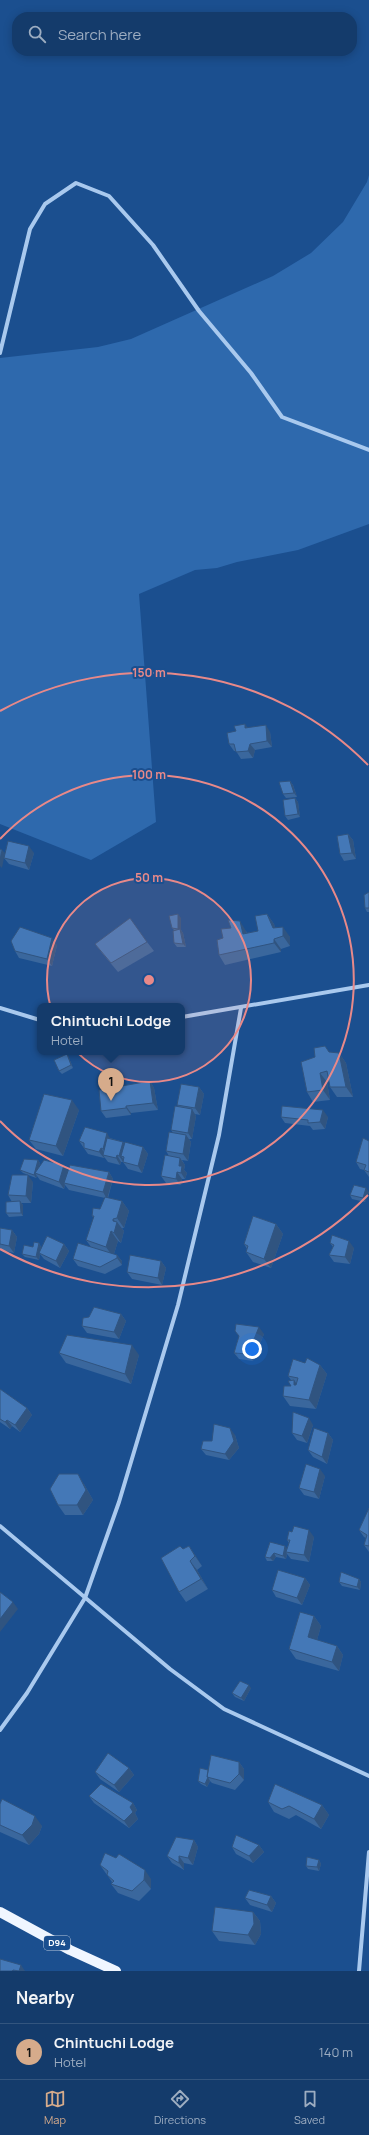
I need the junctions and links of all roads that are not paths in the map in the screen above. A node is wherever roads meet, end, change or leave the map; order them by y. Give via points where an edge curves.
1 (0, 353) edge
2 (369, 450) edge
3 (369, 985) edge
4 (0, 1008) edge
5 (241, 1008) junction
6 (185, 1017) edge
7 (37, 1019) edge
8 (0, 1526) edge
9 (85, 1598) junction
10 (0, 1730) edge
11 (369, 1776) edge
12 (369, 1852) edge
13 (0, 1912) edge
14 (116, 1971) edge
15 (359, 1971) edge

1 - 2 street via 30,229 45,204 76,183 109,196 153,245 199,311 251,373 282,417
3 - 5 street
4 - 7 street
5 - 6 street
5 - 9 street via 220,1135 178,1306 119,1502
8 - 9 street
9 - 10 street via 27,1694
9 - 11 street via 170,1669 224,1709
12 - 15 street
13 - 14 main road, D94 via 70,1950

